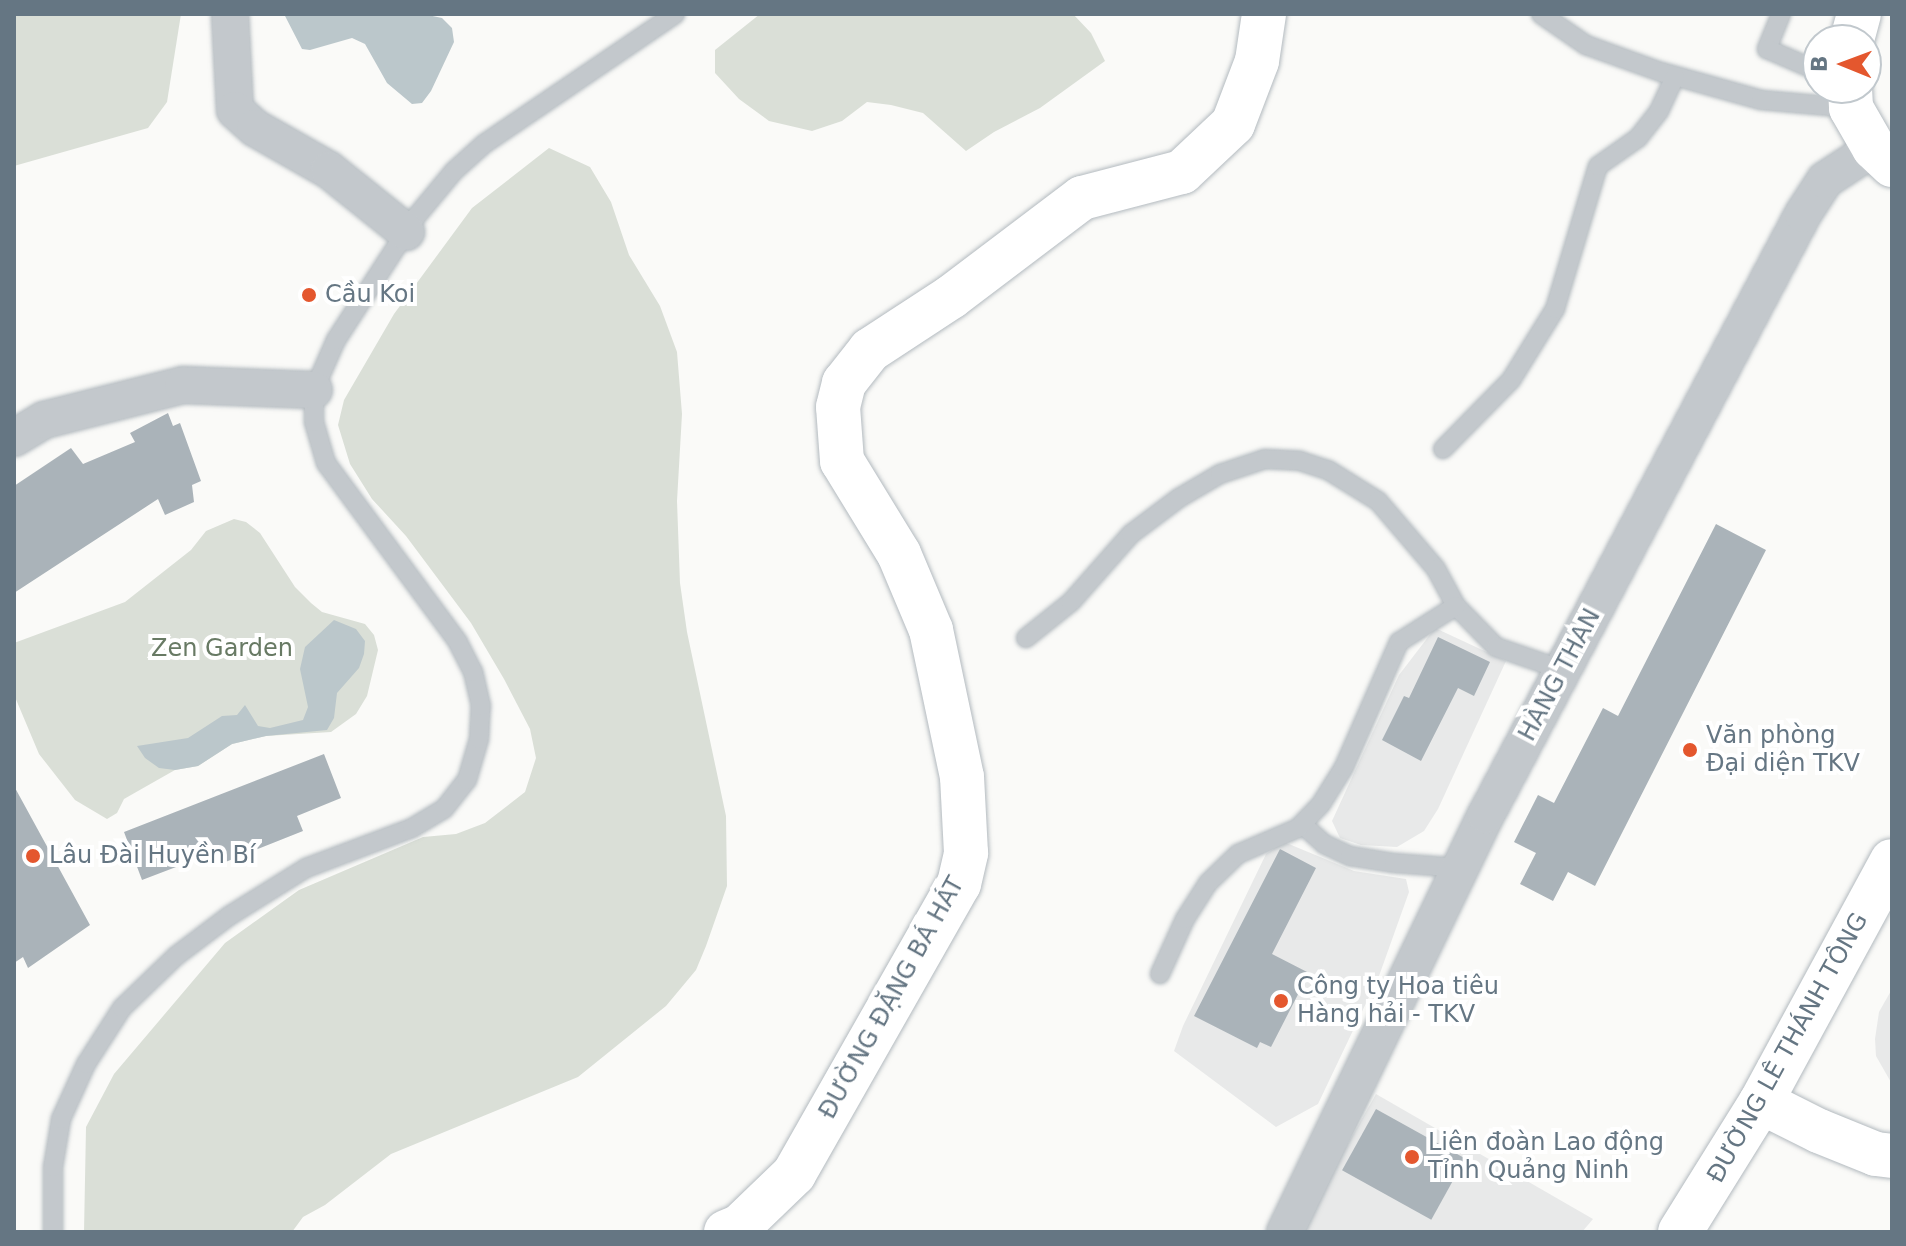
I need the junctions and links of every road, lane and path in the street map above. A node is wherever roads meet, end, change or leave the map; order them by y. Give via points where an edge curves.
1 (230, 14) edge
2 (675, 14) edge
3 (1264, 14) edge
4 (1541, 14) edge
5 (1781, 14) edge
6 (1802, 64) edge
7 (1675, 76) junction
8 (1802, 99) edge
9 (1854, 104) edge
10 (1883, 156) edge
11 (406, 232) junction
12 (314, 390) junction
13 (14, 438) edge
14 (1443, 449) dead end
15 (1456, 606) junction
16 (1026, 638) dead end
17 (1563, 670) junction
18 (1302, 824) junction
19 (1892, 861) edge
20 (1461, 868) junction
21 (1160, 974) dead end
22 (1761, 1102) junction
23 (1892, 1156) edge
24 (53, 1232) edge
25 (726, 1232) edge
26 (1285, 1232) edge
27 (1680, 1232) edge

1 - 11 street via 235,110 255,128 329,170
2 - 11 lane via 484,144 454,171
3 - 25 street, ĐƯỜNG ĐẶNG BÁ HÁT via 1257,61 1233,124 1182,172 1082,198 951,297 870,350 844,383 838,407 842,461 899,554 931,630 962,777 966,853 959,884 794,1174 740,1226
4 - 7 lane via 1586,45
5 - 6 lane via 1767,49
7 - 8 lane via 1761,100
7 - 14 lane via 1659,111 1638,138 1598,166 1555,309 1511,380
9 - 10 street
10 - 17 street, HÀNG THAN via 1825,180 1803,214
11 - 12 lane via 336,340
12 - 13 street via 183,385 44,420
12 - 24 lane via 314,422 326,463 458,642 473,672 479,739 467,780 444,809 412,828 306,868 229,916 176,956 122,1008 86,1064 61,1119 53,1167
15 - 16 lane via 1414,540 1368,493 1314,465 1265,459 1220,474 1143,525 1071,602
15 - 17 lane via 1496,647
15 - 18 lane via 1399,642 1344,767
17 - 20 street, HÀNG THAN
18 - 20 lane via 1324,844 1350,856
18 - 21 lane via 1238,854 1208,883
19 - 22 street, ĐƯỜNG LÊ THÁNH TÔNG
20 - 26 street, HÀNG THAN
22 - 23 street via 1819,1131
22 - 27 street, ĐƯỜNG LÊ THÁNH TÔNG

